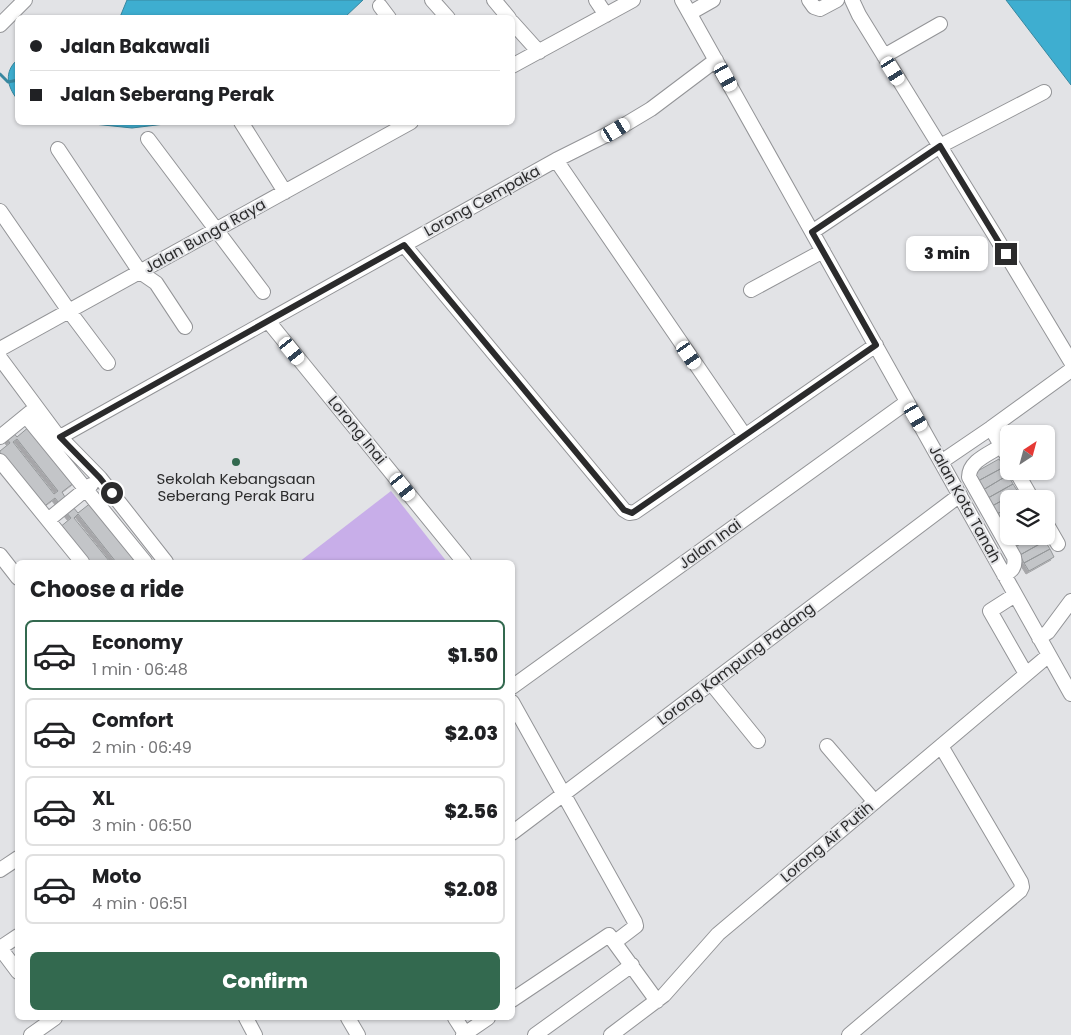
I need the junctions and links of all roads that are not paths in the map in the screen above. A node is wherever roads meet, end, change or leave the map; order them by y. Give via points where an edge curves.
1 (25, 0) edge
2 (432, 0) edge
3 (494, 0) edge
4 (596, 0) edge
5 (633, 0) edge
6 (682, 0) edge
7 (713, 0) edge
8 (809, 0) edge
9 (837, 0) edge
10 (853, 3) edge
11 (380, 6) dead end
12 (690, 13) junction
13 (387, 15) edge
14 (445, 15) edge
15 (506, 15) edge
16 (606, 15) junction
17 (940, 24) dead end
18 (0, 25) edge
19 (515, 25) edge
20 (539, 52) junction
21 (884, 56) junction
22 (716, 60) junction
23 (515, 64) edge
24 (1044, 92) dead end
25 (243, 125) edge
26 (406, 125) edge
27 (148, 139) dead end
28 (940, 146) junction
29 (58, 149) dead end
30 (556, 160) junction
31 (285, 192) junction
32 (0, 211) edge
33 (217, 230) junction
34 (812, 232) junction
35 (404, 245) junction
36 (823, 251) junction
37 (140, 272) junction
38 (752, 290) dead end
39 (263, 292) dead end
40 (69, 312) junction
41 (268, 321) junction
42 (185, 327) dead end
43 (876, 345) junction
44 (0, 349) edge
45 (0, 358) edge
46 (1071, 362) edge
47 (108, 363) dead end
48 (1071, 370) edge
49 (907, 402) junction
50 (32, 412) junction
51 (991, 428) junction
52 (744, 436) junction
53 (0, 437) edge
54 (60, 437) junction
55 (1000, 444) edge
56 (1000, 447) edge
57 (0, 461) edge
58 (941, 462) junction
59 (100, 478) junction
60 (85, 489) junction
61 (960, 495) junction
62 (48, 520) junction
63 (1055, 539) edge
64 (1058, 544) dead end
65 (0, 555) edge
66 (80, 560) edge
67 (143, 560) edge
68 (159, 560) edge
69 (462, 560) edge
70 (15, 574) edge
71 (1004, 575) junction
72 (1015, 595) junction
73 (1071, 602) edge
74 (1039, 638) junction
75 (1049, 655) junction
76 (1026, 674) junction
77 (711, 683) junction
78 (515, 685) edge
79 (1071, 694) edge
80 (515, 707) edge
81 (758, 741) dead end
82 (827, 746) dead end
83 (942, 746) junction
84 (565, 794) junction
85 (874, 802) junction
86 (515, 831) edge
87 (15, 860) edge
88 (0, 870) edge
89 (15, 938) edge
90 (615, 942) junction
91 (0, 948) edge
92 (632, 966) junction
93 (15, 968) edge
94 (515, 998) edge
95 (657, 1001) junction
96 (50, 1020) edge
97 (247, 1020) edge
98 (349, 1020) edge
99 (456, 1020) edge
100 (485, 1020) edge
101 (465, 1034) edge
102 (31, 1035) edge
103 (255, 1035) edge
104 (358, 1035) edge
105 (535, 1035) edge
106 (611, 1035) edge
107 (849, 1035) edge

1 - 18 street
2 - 14 street
3 - 15 street
4 - 16 street
5 - 16 street
6 - 12 street, Jalan Kota Tanah
7 - 12 street
8 - 9 street via 820,9
10 - 21 street
11 - 13 street
12 - 22 street, Jalan Kota Tanah
16 - 20 street
17 - 21 street
19 - 20 street
20 - 23 street
21 - 28 street
22 - 30 street, Lorong Cempaka via 651,109
22 - 34 street, Jalan Kota Tanah
24 - 28 street
25 - 31 street
26 - 31 street, Jalan Bunga Raya
27 - 33 street
28 - 34 street
28 - 46 street
29 - 37 street
30 - 35 street, Lorong Cempaka
30 - 52 street
31 - 33 street, Jalan Bunga Raya
32 - 40 street
33 - 37 street, Jalan Bunga Raya
33 - 39 street
34 - 36 street, Jalan Kota Tanah
35 - 41 street, Lorong Cempaka
35 - 52 street via 626,512 635,512
36 - 38 street
36 - 43 street, Jalan Kota Tanah
37 - 40 street, Jalan Bunga Raya
37 - 42 street via 156,283
40 - 44 street, Jalan Bunga Raya
40 - 47 street
41 - 54 street, Lorong Cempaka
41 - 69 street, Lorong Inai
43 - 49 street, Jalan Kota Tanah
43 - 52 street
45 - 50 street
48 - 51 street
49 - 58 street, Jalan Kota Tanah
49 - 78 street, Jalan Inai
50 - 53 street
50 - 54 street
50 - 60 street
51 - 55 street
51 - 58 street
54 - 59 street
56 - 71 street via 972,465 969,477 1014,557 1014,567
57 - 62 street
58 - 61 street, Jalan Kota Tanah
59 - 60 street
59 - 68 street
60 - 62 street
60 - 67 street
61 - 71 street, Jalan Kota Tanah
61 - 77 street, Lorong Kampung Padang
62 - 66 street
63 - 64 street
65 - 70 street
71 - 72 street, Jalan Kota Tanah
72 - 74 street, Jalan Kota Tanah
72 - 76 street via 990,611
73 - 74 street via 1048,632
74 - 75 street, Jalan Kota Tanah
75 - 76 street, Lorong Air Putih
75 - 79 street, Jalan Kota Tanah
76 - 83 street, Lorong Air Putih
77 - 81 street
77 - 84 street, Lorong Kampung Padang
80 - 84 street
82 - 85 street
83 - 85 street, Lorong Air Putih
83 - 107 street via 1022,887
84 - 86 street, Lorong Kampung Padang
84 - 90 street via 636,924
85 - 95 street, Lorong Air Putih via 718,934
87 - 88 street
89 - 91 street
90 - 92 street
90 - 94 street via 606,935
91 - 93 street
92 - 95 street
92 - 105 street
95 - 106 street, Lorong Air Putih
96 - 102 street
97 - 103 street
98 - 104 street
99 - 101 street
100 - 101 street

